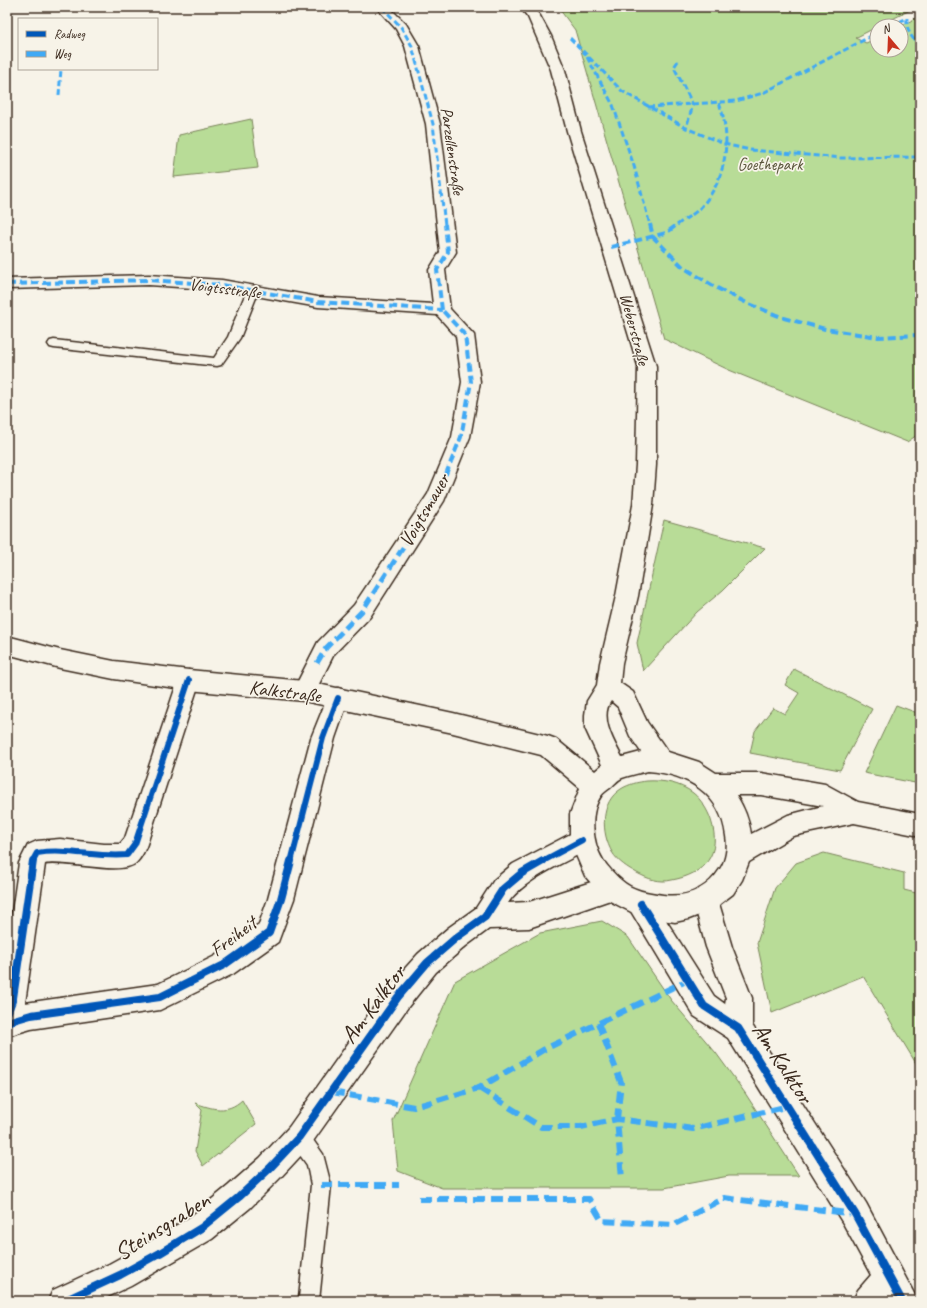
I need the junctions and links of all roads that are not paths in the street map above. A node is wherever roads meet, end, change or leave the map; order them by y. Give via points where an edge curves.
1 (382, 7) edge
2 (526, 7) edge
3 (7, 284) edge
4 (252, 290) junction
5 (442, 310) junction
6 (54, 344) dead end
7 (7, 645) edge
8 (189, 680) junction
9 (608, 688) junction
10 (304, 691) junction
11 (338, 698) junction
12 (660, 761) junction
13 (616, 769) junction
14 (713, 784) junction
15 (595, 786) junction
16 (854, 812) junction
17 (920, 825) edge
18 (582, 840) junction
19 (739, 854) junction
20 (610, 888) junction
21 (706, 899) junction
22 (641, 904) junction
23 (485, 917) junction
24 (7, 1014) edge
25 (7, 1022) edge
26 (738, 1028) junction
27 (299, 1137) junction
28 (270, 1168) joint
29 (897, 1290) edge
30 (310, 1298) dead end
31 (64, 1301) edge
32 (869, 1301) edge

1 - 5 street, Parzellenstraße via 401,27 412,46 433,124 448,252 437,270
2 - 9 street, Weberstraße via 534,16 558,70 574,131 647,366 644,505
3 - 4 street, Voigtsstraße via 149,280 222,285
4 - 5 street, Voigtsstraße via 318,302
4 - 6 lane via 234,338 217,362
5 - 10 street, Voigtsmauer via 465,335 471,382 461,438 437,496 362,611 326,648
7 - 8 street, Kalkstraße via 114,670
8 - 10 street, Kalkstraße
8 - 24 street via 135,844 127,855 115,857 50,850 37,852 32,864 13,998
9 - 12 street via 627,700 636,724
9 - 13 street, Weberstraße via 598,701 597,728
10 - 11 street, Kalkstraße
11 - 15 street, Kalkstraße via 548,746
11 - 25 street, Freiheit via 323,738 281,899 268,933 224,964 160,997 31,1015
12 - 13 street via 637,762
12 - 14 street via 688,768
13 - 15 street
14 - 16 street via 761,784 825,795
14 - 19 street via 730,805 735,817 739,829
15 - 18 street via 587,797 582,811
16 - 17 street
16 - 19 street via 788,826
18 - 20 street via 591,865
18 - 23 street, Am Kalktor via 522,873 503,889
19 - 21 street via 728,880
20 - 22 street
20 - 23 street via 529,915
21 - 22 street via 691,906 675,909
21 - 26 street, Am Kalktor via 719,948 739,998
22 - 26 street, Am Kalktor via 704,1006
23 - 27 street, Am Kalktor via 427,962 398,997
26 - 29 street, Am Kalktor via 855,1214
27 - 28 street, Am Kalktor
27 - 30 lane via 316,1161 321,1185
28 - 31 street, Steinsgraben via 201,1228 120,1275
29 - 32 street via 879,1289

